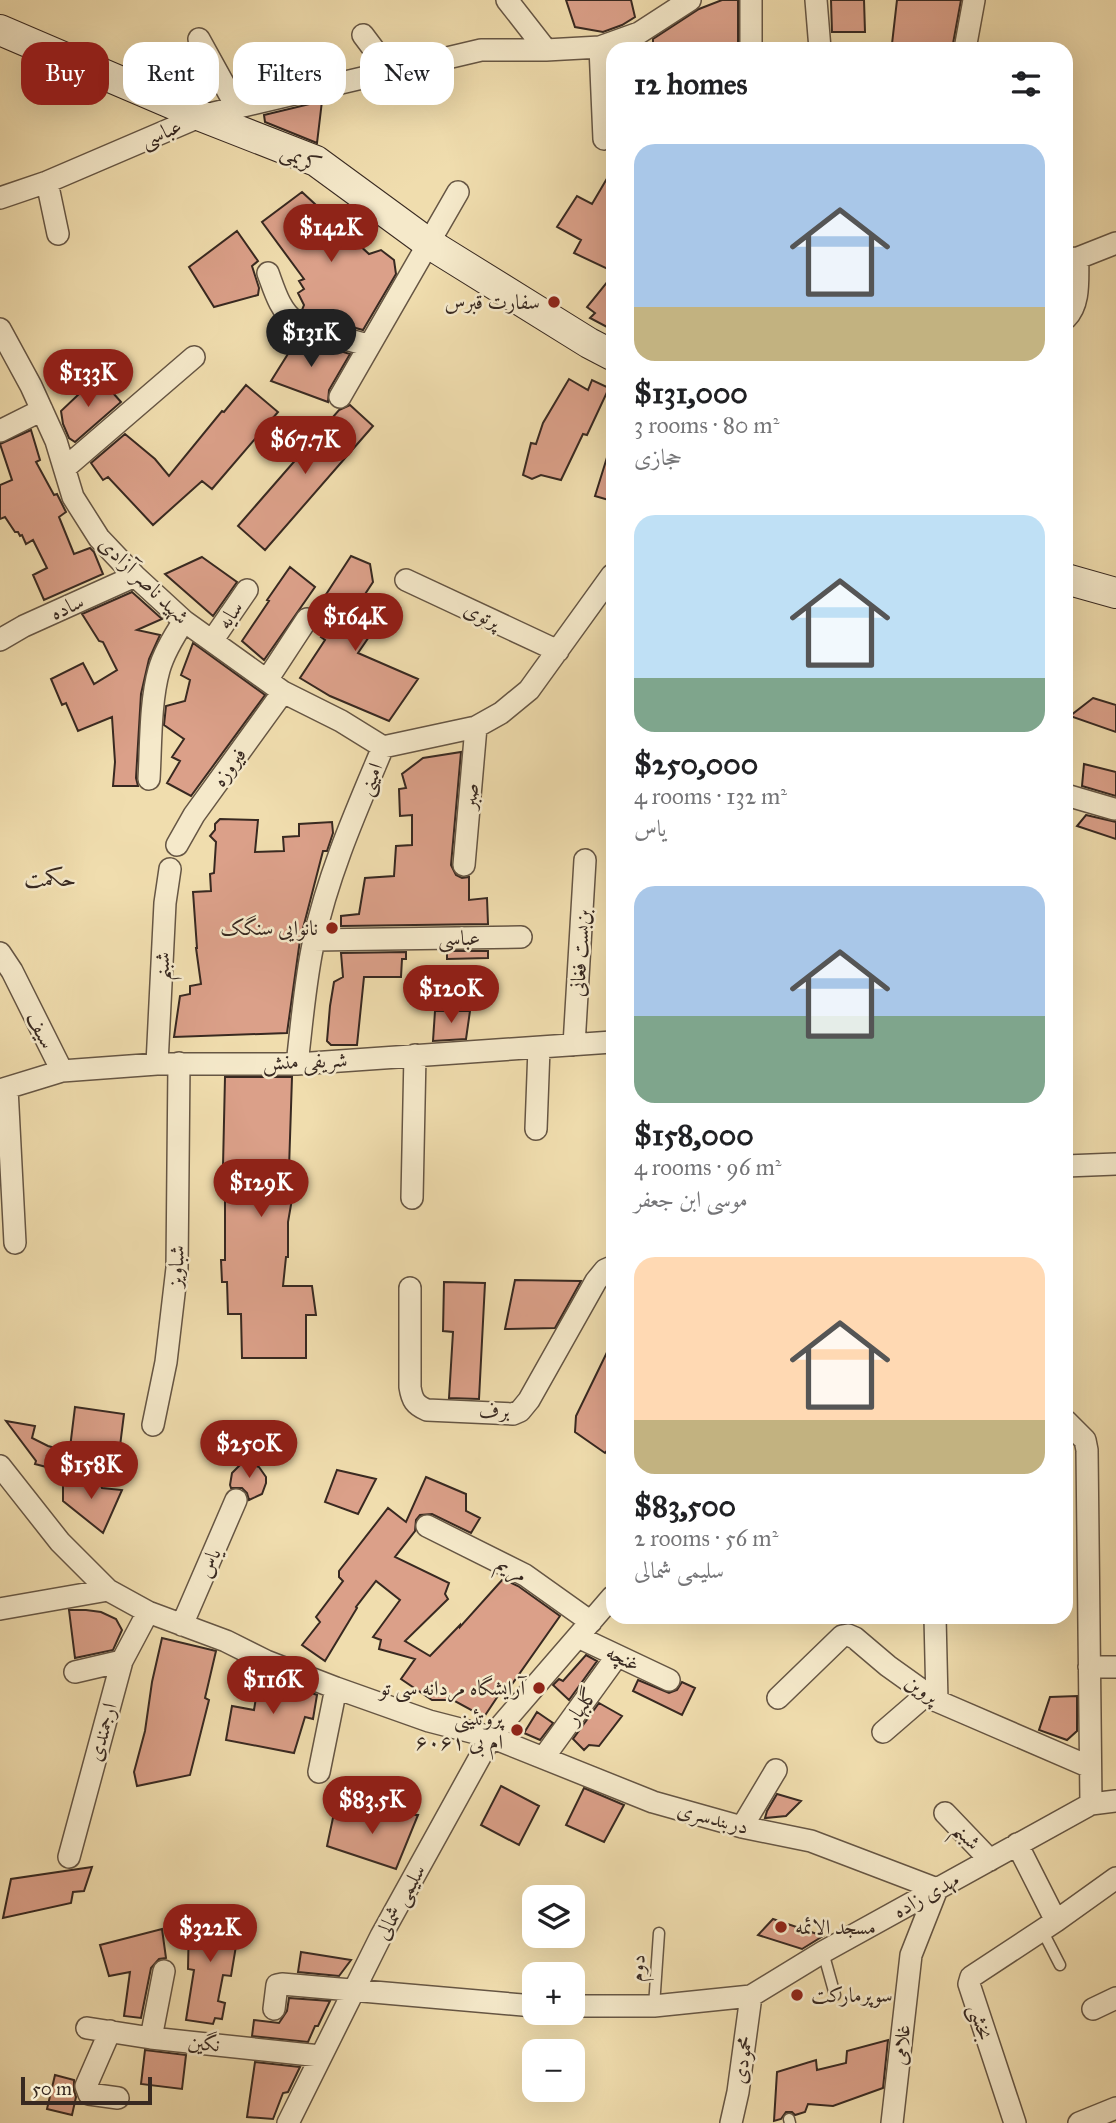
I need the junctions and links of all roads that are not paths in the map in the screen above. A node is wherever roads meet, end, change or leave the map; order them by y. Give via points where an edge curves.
1 (507, 0) edge
2 (690, 0) edge
3 (751, 0) edge
4 (816, 0) edge
5 (974, 0) edge
6 (0, 30) edge
7 (363, 35) dead end
8 (199, 39) dead end
9 (368, 42) edge
10 (614, 42) edge
11 (751, 42) edge
12 (819, 42) edge
13 (966, 42) edge
14 (606, 45) edge
15 (600, 47) junction
16 (546, 50) junction
17 (454, 56) edge
18 (360, 78) edge
19 (237, 108) junction
20 (201, 116) junction
21 (604, 139) dead end
22 (47, 181) junction
23 (458, 192) dead end
24 (0, 198) edge
25 (58, 234) dead end
26 (428, 243) junction
27 (1116, 243) edge
28 (1073, 258) edge
29 (1073, 265) edge
30 (268, 274) dead end
31 (1073, 306) edge
32 (0, 329) edge
33 (368, 345) junction
34 (606, 352) edge
35 (194, 357) dead end
36 (340, 397) dead end
37 (42, 410) junction
38 (0, 431) edge
39 (65, 468) junction
40 (135, 576) junction
41 (406, 580) dead end
42 (606, 583) edge
43 (1073, 585) edge
44 (247, 590) dead end
45 (1116, 593) edge
46 (307, 620) dead end
47 (184, 621) junction
48 (0, 640) edge
49 (212, 641) junction
50 (558, 651) junction
51 (275, 686) junction
52 (476, 727) junction
53 (383, 747) junction
54 (149, 779) dead end
55 (1073, 797) edge
56 (1114, 809) dead end
57 (177, 845) dead end
58 (585, 860) dead end
59 (464, 865) dead end
60 (170, 869) dead end
61 (521, 937) dead end
62 (313, 940) junction
63 (4, 967) edge
64 (606, 1042) edge
65 (574, 1045) junction
66 (539, 1048) junction
67 (415, 1055) junction
68 (168, 1063) junction
69 (297, 1064) junction
70 (62, 1071) junction
71 (3, 1089) edge
72 (536, 1129) dead end
73 (1116, 1164) edge
74 (1073, 1166) edge
75 (412, 1198) dead end
76 (15, 1243) dead end
77 (606, 1270) edge
78 (410, 1288) dead end
79 (153, 1425) dead end
80 (1073, 1428) edge
81 (0, 1466) edge
82 (236, 1500) dead end
83 (427, 1526) dead end
84 (108, 1590) junction
85 (606, 1604) edge
86 (0, 1609) edge
87 (148, 1612) junction
88 (935, 1624) edge
89 (182, 1625) junction
90 (584, 1629) junction
91 (618, 1656) junction
92 (122, 1661) junction
93 (1089, 1667) junction
94 (1116, 1667) edge
95 (75, 1672) dead end
96 (669, 1680) dead end
97 (336, 1688) junction
98 (932, 1697) junction
99 (778, 1698) dead end
100 (883, 1732) dead end
101 (491, 1737) junction
102 (544, 1757) junction
103 (1090, 1767) junction
104 (776, 1770) dead end
105 (318, 1772) dead end
106 (1116, 1801) edge
107 (1091, 1804) junction
108 (944, 1813) dead end
109 (742, 1827) junction
110 (1017, 1844) junction
111 (69, 1857) dead end
112 (990, 1860) junction
113 (1116, 1876) edge
114 (937, 1889) junction
115 (1049, 1926) junction
116 (659, 1933) dead end
117 (823, 1952) junction
118 (1060, 1965) dead end
119 (164, 1971) dead end
120 (354, 1990) junction
121 (835, 1995) dead end
122 (751, 1996) junction
123 (1116, 1998) edge
124 (522, 2005) edge
125 (585, 2006) edge
126 (654, 2006) junction
127 (274, 2009) dead end
128 (1093, 2009) dead end
129 (88, 2028) dead end
130 (110, 2031) junction
131 (151, 2038) junction
132 (320, 2056) junction
133 (118, 2098) dead end
134 (1116, 2108) edge
135 (288, 2123) edge
136 (731, 2123) edge
137 (892, 2123) edge
138 (1015, 2123) edge
139 (1079, 2123) edge

1 - 16 street
2 - 10 street, عباسی via 639,33
3 - 11 street
4 - 12 street
5 - 13 street
6 - 20 main road, کریمی
7 - 9 street
8 - 19 street
14 - 15 street, عباسی
15 - 16 street, عباسی
15 - 21 street
16 - 17 street, عباسی via 481,50
18 - 19 street, عباسی
19 - 20 street, عباسی
20 - 22 street, عباسی
20 - 26 main road, کریمی via 316,161
22 - 24 street, عباسی
22 - 25 street
23 - 26 street
26 - 33 street
26 - 34 main road, کریمی
27 - 28 street
29 - 31 street via 1077,294
30 - 33 street via 294,321
32 - 37 street, شهید ناصر آزادی
33 - 36 street
35 - 39 street
37 - 38 street
37 - 39 street, شهید ناصر آزادی
39 - 40 street, شهید ناصر آزادی via 85,519
40 - 47 street, شهید ناصر آزادی
40 - 48 street, ساده
41 - 50 street, پرتوی
42 - 50 street, امینی
43 - 45 main road
44 - 49 street, سایه
46 - 51 street, فیروزه
47 - 49 street, شهید ناصر آزادی
47 - 54 street via 159,670
49 - 51 street, شهید ناصر آزادی
50 - 52 street, امینی via 529,690
51 - 53 street, شهید ناصر آزادی
51 - 57 street, فیروزه
52 - 53 street, امینی
52 - 59 street, صبر
53 - 62 street, امینی via 335,869
55 - 56 street
58 - 65 street, بن‌بست فغانی
60 - 68 street, شبنم via 165,903
61 - 62 street, عباسی
62 - 69 street, امینی
63 - 70 street, سیف
64 - 65 street, شریفی منش
65 - 66 street, شریفی منش
66 - 67 street, شریفی منش
66 - 72 street
67 - 69 street, شریفی منش
67 - 75 street
68 - 69 street, شریفی منش
68 - 70 street, شریفی منش
68 - 79 street, شباویز via 177,1268
70 - 71 street, شریفی منش
71 - 76 street
73 - 74 street
77 - 78 street, برف via 529,1400 513,1414 427,1410 415,1403 410,1387
80 - 93 street via 1085,1440 1087,1450
81 - 84 street, دربندسری via 60,1542
82 - 89 street, یاس
83 - 90 street, مریم via 525,1574
84 - 86 street
84 - 87 street, دربندسری
85 - 90 street, سلیمی شمالی
87 - 89 street, دربندسری
87 - 92 street, ارجمندی
88 - 98 street
89 - 97 street, دربندسری
90 - 91 street, غنچه
90 - 101 street, سلیمی شمالی
91 - 96 street, غنچه
91 - 102 street, گلبهار
92 - 95 street
92 - 111 street, ارجمندی
93 - 94 street
93 - 103 street
97 - 101 street, دربندسری
97 - 105 street
98 - 99 street, پروین via 848,1635
98 - 100 street
98 - 103 street, پروین
101 - 102 street, دربندسری
101 - 120 street, سلیمی شمالی
102 - 109 street, دربندسری via 653,1802
103 - 107 street
104 - 109 street
106 - 107 street, مهدی زاده
107 - 110 street, مهدی زاده
108 - 112 street, شبنم
109 - 114 street, دربندسری via 811,1841
110 - 112 street, مهدی زاده
110 - 115 street
112 - 114 street, مهدی زاده
113 - 115 street, بخشی
114 - 117 street, مهدی زاده
114 - 137 street, غلامی via 911,1955
115 - 118 lane
115 - 138 street, بخشی via 971,1978 969,1984
116 - 126 lane, دوم
117 - 121 lane
117 - 122 street, مهدی زاده
119 - 131 street
120 - 124 street
120 - 127 street via 277,1985
120 - 132 street, سلیمی شمالی
122 - 126 street, مهدی زاده
122 - 136 street, محمودی
123 - 128 street
125 - 126 street, مهدی زاده
129 - 130 street, نگین
130 - 131 street, نگین
130 - 133 street via 86,2091
131 - 132 street, نگین
132 - 135 street, سلیمی شمالی
134 - 139 street

